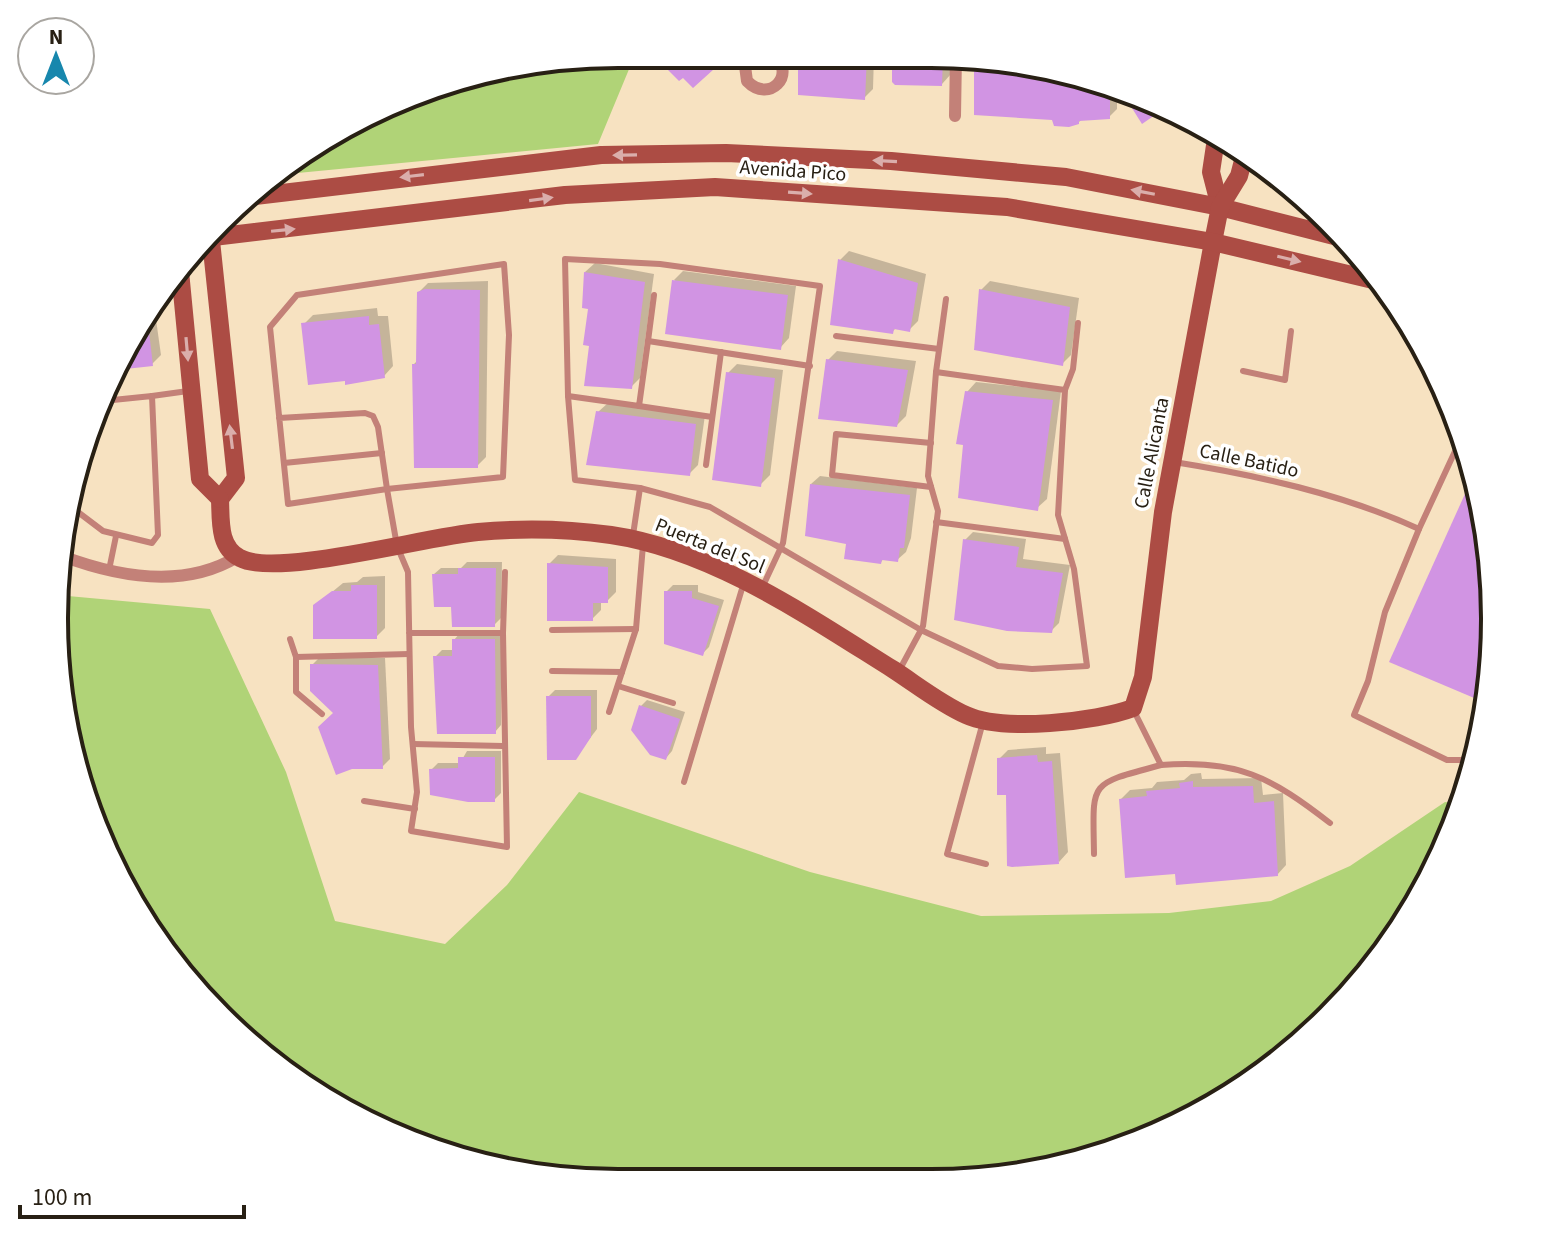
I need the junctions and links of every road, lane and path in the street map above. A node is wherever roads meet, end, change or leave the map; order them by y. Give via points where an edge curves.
1 (745, 68) edge
2 (782, 68) edge
3 (956, 69) edge
4 (955, 116) dead end
5 (1215, 147) edge
6 (1242, 165) edge
7 (268, 195) edge
8 (1220, 207) junction
9 (1324, 233) edge
10 (224, 234) edge
11 (1213, 242) junction
12 (211, 250) edge
13 (1362, 277) edge
14 (181, 284) edge
15 (654, 295) dead end
16 (946, 299) dead end
17 (1078, 323) dead end
18 (1291, 331) dead end
19 (836, 336) dead end
20 (648, 341) junction
21 (939, 349) junction
22 (721, 352) junction
23 (810, 366) junction
24 (1243, 371) dead end
25 (936, 372) junction
26 (1065, 390) junction
27 (191, 391) junction
28 (152, 396) junction
29 (568, 396) junction
30 (114, 400) edge
31 (639, 406) junction
32 (712, 417) junction
33 (279, 418) junction
34 (931, 443) junction
35 (1455, 452) edge
36 (382, 453) junction
37 (1174, 462) junction
38 (284, 463) junction
39 (706, 465) dead end
40 (931, 487) junction
41 (640, 488) junction
42 (387, 489) junction
43 (220, 499) junction
44 (79, 513) edge
45 (936, 522) junction
46 (1419, 529) junction
47 (116, 536) junction
48 (1065, 539) junction
49 (638, 540) junction
50 (397, 546) junction
51 (781, 546) junction
52 (237, 557) junction
53 (72, 559) edge
54 (109, 570) junction
55 (505, 572) dead end
56 (752, 586) junction
57 (636, 629) junction
58 (552, 630) dead end
59 (921, 630) junction
60 (409, 633) junction
61 (503, 633) junction
62 (290, 639) dead end
63 (409, 654) junction
64 (296, 657) junction
65 (552, 671) dead end
66 (622, 672) junction
67 (898, 673) junction
68 (618, 686) junction
69 (673, 703) dead end
70 (1133, 708) junction
71 (609, 712) dead end
72 (322, 714) dead end
73 (984, 719) junction
74 (413, 744) junction
75 (503, 746) junction
76 (1462, 760) edge
77 (1161, 765) junction
78 (684, 782) dead end
79 (364, 801) dead end
80 (415, 809) junction
81 (1330, 823) dead end
82 (1094, 854) dead end
83 (986, 864) dead end

1 - 2 street via 747,81 760,90 780,83
3 - 4 street
5 - 8 main road, Calle Alicanta via 1211,172
6 - 8 main road, Calle Alicanta
8 -> 7 main road, Avenida Pico via 1066,177 726,153 601,155
8 - 9 main road, Avenida Pico
8 - 11 main road, Calle Alicanta
10 -> 11 main road, Avenida Pico via 565,195 715,187 1007,207
11 -> 13 main road, Avenida Pico
11 - 37 main road, Calle Alicanta
43 -> 12 main road via 236,478
14 -> 27 main road
15 - 20 lane
16 - 21 lane
17 - 26 lane
18 - 24 lane via 1285,380
19 - 21 lane
20 - 22 lane
20 - 31 lane
21 - 25 lane
22 - 23 lane
22 - 32 lane
23 - 29 lane via 820,286 660,264 565,259
23 - 51 lane
25 - 26 lane
25 - 34 lane
26 - 48 lane via 1058,515
27 - 28 lane
27 - 43 main road via 200,479
28 - 30 lane
28 - 47 lane via 158,535 152,543
29 - 31 lane
29 - 41 lane via 575,480
31 - 32 lane
32 - 39 lane
33 - 36 lane via 365,413 378,427
33 - 38 lane
33 - 42 lane via 270,327 297,295 504,264 509,335 503,477
34 - 40 lane
34 - 40 lane via 836,434 832,475
35 - 46 lane
36 - 38 lane
36 - 42 lane
37 - 46 lane, Calle Batido via 1317,493
37 - 70 main road, Calle Alicanta via 1143,677
38 - 42 lane via 288,504
40 - 45 lane
41 - 49 lane
41 - 51 lane via 710,507
42 - 50 lane
43 - 52 main road via 225,546
44 - 47 lane
45 - 48 lane
45 - 59 lane
46 - 76 lane via 1391,594 1354,715 1447,760
47 - 54 lane
48 - 59 lane via 1087,666 998,666
49 - 50 main road, Puerta del Sol via 522,530
49 - 56 main road, Puerta del Sol
49 - 57 lane
50 - 52 main road, Puerta del Sol via 258,565
50 - 60 lane via 408,572
51 - 56 lane
51 - 59 lane
52 - 54 street via 216,570 184,577
53 - 54 street
55 - 61 lane
56 - 67 main road, Puerta del Sol
56 - 78 lane
57 - 58 lane
57 - 66 lane
59 - 67 lane
60 - 61 lane
60 - 63 lane
61 - 75 lane
62 - 64 lane
63 - 64 lane
63 - 74 lane
64 - 72 lane via 296,692
65 - 66 lane
66 - 68 lane
67 - 73 main road, Puerta del Sol via 968,717
68 - 69 lane
68 - 71 lane
70 - 73 main road, Puerta del Sol via 1105,718 1025,724
70 - 77 lane
73 - 83 lane via 947,854
74 - 75 lane
74 - 80 lane
75 - 80 lane via 507,847 411,831
77 - 81 lane via 1199,762 1247,770 1299,798
77 - 82 lane via 1098,788 1093,798
79 - 80 lane

